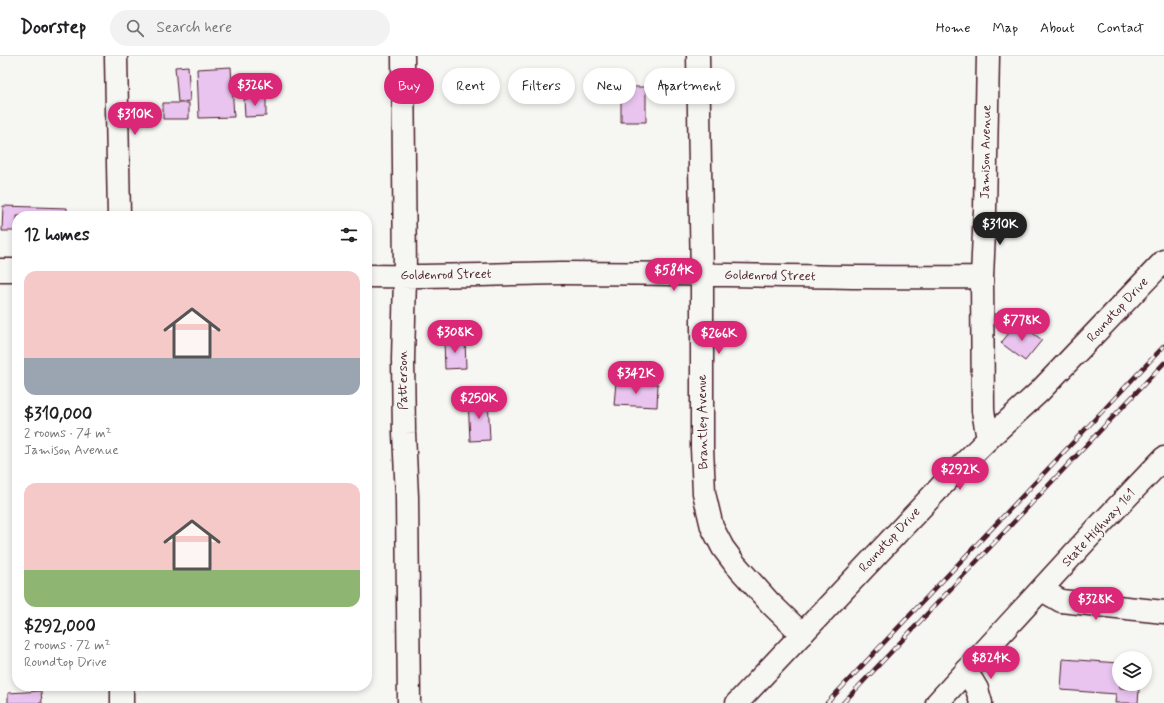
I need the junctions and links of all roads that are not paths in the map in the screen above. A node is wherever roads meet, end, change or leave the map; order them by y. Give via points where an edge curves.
1 (116, 56) edge
2 (403, 56) edge
3 (698, 56) edge
4 (988, 56) edge
5 (119, 211) edge
6 (1164, 261) edge
7 (0, 270) edge
8 (12, 270) edge
9 (702, 275) junction
10 (372, 276) edge
11 (405, 276) junction
12 (982, 277) junction
13 (988, 439) junction
14 (1164, 458) edge
15 (1042, 590) junction
16 (1164, 612) edge
17 (802, 634) junction
18 (967, 672) junction
19 (122, 691) edge
20 (122, 703) edge
21 (409, 703) edge
22 (737, 703) edge
23 (937, 703) edge
24 (981, 703) edge

1 - 5 street
2 - 11 street, Patterson
3 - 9 street, Brantley Avenue
4 - 12 street, Jamison Avenue
6 - 13 street, Roundtop Drive via 1039,392
7 - 8 street
9 - 11 street, Goldenrod Street via 562,273
9 - 12 street, Goldenrod Street
9 - 17 street, Brantley Avenue via 702,448 704,493 712,527 722,548 735,564
10 - 11 street, Goldenrod Street
11 - 21 street, Patterson via 403,360
12 - 13 street, Jamison Avenue via 983,411
13 - 17 street, Roundtop Drive
14 - 15 street, State Highway 161
15 - 16 street via 1061,601
15 - 18 street, State Highway 161
17 - 22 street, Roundtop Drive
18 - 23 street, State Highway 161
18 - 24 street
19 - 20 street

